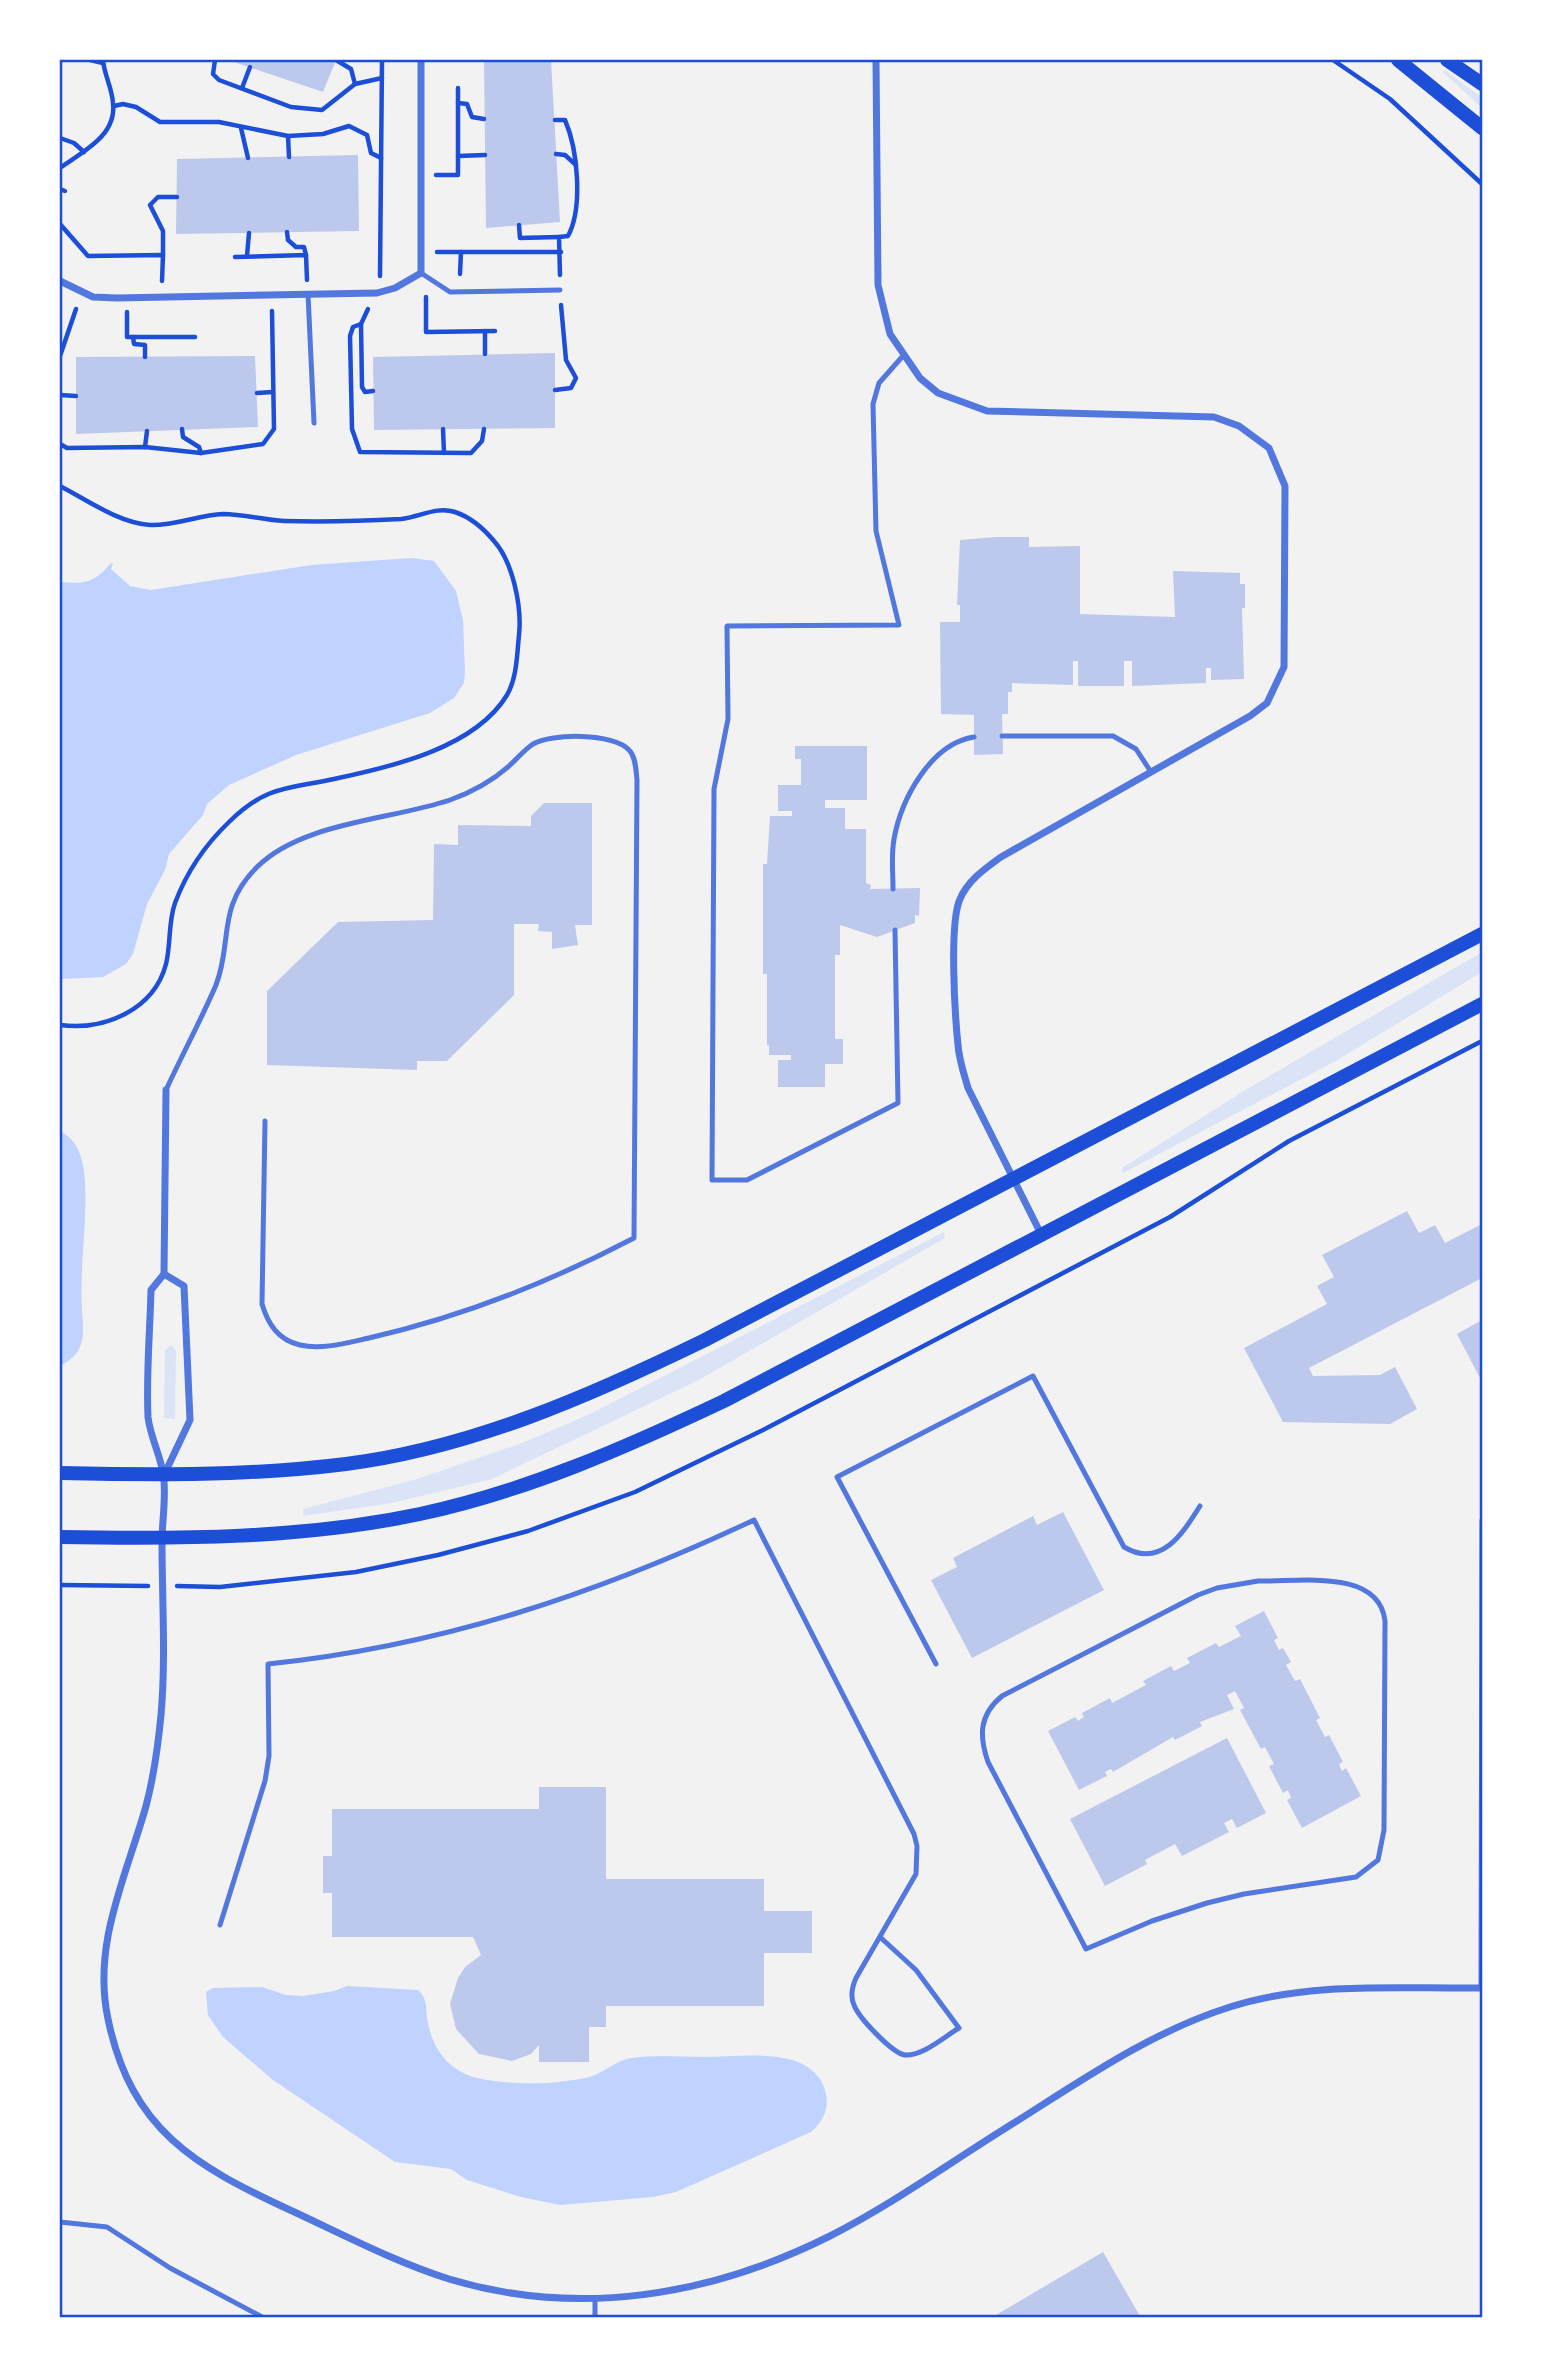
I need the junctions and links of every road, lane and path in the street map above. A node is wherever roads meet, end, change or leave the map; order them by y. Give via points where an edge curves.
1 (90, 60) edge
2 (215, 60) edge
3 (336, 60) edge
4 (382, 60) edge
5 (421, 60) edge
6 (876, 60) edge
7 (1333, 60) edge
8 (1398, 60) edge
9 (1447, 60) edge
10 (103, 62) edge
11 (250, 67) dead end
12 (382, 78) junction
13 (1482, 83) edge
14 (355, 84) junction
15 (242, 88) junction
16 (458, 88) dead end
17 (458, 103) junction
18 (114, 106) junction
19 (484, 119) dead end
20 (555, 120) dead end
21 (241, 128) junction
22 (1482, 128) edge
23 (288, 136) junction
24 (60, 138) edge
25 (84, 152) junction
26 (556, 154) dead end
27 (485, 155) dead end
28 (458, 156) junction
29 (289, 157) dead end
30 (248, 158) dead end
31 (381, 158) junction
32 (576, 164) junction
33 (60, 168) edge
34 (435, 175) dead end
35 (1482, 184) edge
36 (177, 197) dead end
37 (60, 224) edge
38 (519, 225) dead end
39 (287, 232) dead end
40 (249, 233) dead end
41 (559, 237) junction
42 (436, 252) dead end
43 (461, 252) junction
44 (561, 252) junction
45 (163, 255) junction
46 (306, 255) junction
47 (247, 256) junction
48 (235, 257) dead end
49 (421, 272) junction
50 (460, 274) dead end
51 (380, 277) dead end
52 (307, 280) dead end
53 (60, 281) edge
54 (162, 281) dead end
55 (560, 290) junction
56 (308, 294) junction
57 (426, 297) dead end
58 (76, 309) dead end
59 (272, 309) dead end
60 (368, 309) dead end
61 (127, 312) dead end
62 (361, 324) junction
63 (485, 331) junction
64 (495, 331) dead end
65 (133, 337) junction
66 (195, 337) dead end
67 (485, 354) dead end
68 (60, 356) edge
69 (145, 356) dead end
70 (902, 357) junction
71 (555, 390) dead end
72 (373, 391) dead end
73 (273, 392) junction
74 (257, 393) dead end
75 (60, 395) edge
76 (76, 396) dead end
77 (314, 423) dead end
78 (182, 429) dead end
79 (443, 429) dead end
80 (484, 429) dead end
81 (147, 431) dead end
82 (60, 444) edge
83 (145, 447) junction
84 (201, 453) junction
85 (444, 453) junction
86 (60, 486) edge
87 (1002, 736) dead end
88 (974, 737) dead end
89 (1151, 772) junction
90 (893, 889) dead end
91 (895, 930) dead end
92 (1482, 934) edge
93 (1482, 1004) edge
94 (60, 1025) edge
95 (1482, 1041) edge
96 (166, 1090) joint
97 (265, 1121) dead end
98 (1012, 1179) junction
99 (1041, 1234) junction
100 (164, 1273) junction
101 (60, 1473) edge
102 (164, 1475) junction
103 (1199, 1506) dead end
104 (1482, 1520) edge
105 (60, 1537) edge
106 (162, 1539) junction
107 (60, 1585) edge
108 (109, 1586) dead end
109 (196, 1586) dead end
110 (936, 1664) dead end
111 (220, 1925) dead end
112 (880, 1937) junction
113 (1086, 1949) joint
114 (1482, 1988) edge
115 (60, 2222) edge
116 (595, 2300) junction
117 (264, 2318) edge
118 (595, 2318) edge

1 - 10 path
2 - 15 path via 214,74 219,80
3 - 14 path via 351,69
4 - 12 path
5 - 49 street
6 - 70 street via 876,260 882,311
7 - 35 path via 1390,99
8 - 22 main road
9 - 13 main road
10 - 18 path
11 - 15 path
12 - 14 path
12 - 31 path
14 - 15 path via 322,110 291,107
16 - 17 path
17 - 19 path via 467,104 472,117
17 - 28 path
18 - 21 path via 136,107 160,122 219,122
18 - 25 path via 103,137
20 - 32 path via 565,120
21 - 23 path
21 - 30 path
23 - 29 path
23 - 31 path via 323,134 349,126 367,135 370,153
24 - 25 path
25 - 33 path
26 - 32 path
27 - 28 path
28 - 34 path via 458,175
31 - 51 path
32 - 41 path via 574,225 568,236
36 - 45 path via 158,197 150,205 163,231
37 - 45 path via 88,256
38 - 41 path via 520,238
39 - 46 path via 288,240 304,247
40 - 47 path
41 - 44 path
42 - 43 path
43 - 44 path
43 - 50 path
44 - 55 path
45 - 54 path
46 - 47 path
46 - 52 path
47 - 48 path
49 - 55 lane via 450,292
49 - 56 street via 377,293
53 - 56 street via 93,297
55 - 71 path via 566,360 576,378 570,388
56 - 77 lane
57 - 63 path via 426,332
58 - 68 path
59 - 73 path
60 - 62 path
61 - 65 path via 127,337
62 - 72 path via 362,387 365,392
62 - 85 path via 353,327 350,336 355,444 360,452
63 - 64 path
63 - 67 path
65 - 66 path
65 - 69 path via 134,344 145,345
70 - 89 street via 938,393 987,411 1214,416 1239,426 1269,448 1279,466 1287,507 1286,648 1278,686 1267,703 1250,716
70 - 91 lane via 879,383 873,404 876,530 900,625 727,626 728,719 714,789 712,1180 747,1180 898,1103
73 - 74 path
73 - 84 path via 274,429 263,444
75 - 76 path
78 - 84 path via 183,437
79 - 85 path
80 - 85 path via 482,441 471,453
81 - 83 path
82 - 83 path via 81,449
83 - 84 path
86 - 94 path via 113,513 151,525 224,514 303,521 403,519 442,510 456,513 497,544 510,573 519,629 507,695 481,725 437,749 357,774 298,783 265,794 231,820 202,851 187,876 174,906 162,978 153,994 118,1018 94,1026
87 - 89 lane via 1113,736 1136,749
88 - 90 lane via 959,740 937,757 906,800 894,837
89 - 98 street via 1001,857 969,884 959,900 955,921 962,1068
92 - 98 main road
93 - 99 main road
95 - 109 path via 1289,1141 1170,1217 635,1492 528,1531 439,1555 356,1572
96 - 97 lane via 216,983 232,905 248,877 269,857 315,834 467,793 544,740 567,736 608,740 628,748 637,780 634,1238 551,1278 439,1319 340,1344 299,1345 271,1327 262,1304
96 - 100 street
98 - 99 street
98 - 102 main road via 693,1346 543,1412 467,1437 348,1464
99 - 106 main road via 724,1401 571,1468 422,1513 362,1524 231,1538
100 - 102 street via 151,1290 148,1422
100 - 102 street via 184,1286 190,1420
101 - 102 main road
102 - 106 street
103 - 110 lane via 1164,1550 1140,1554 1125,1547 1033,1376 837,1477
104 - 114 lane
105 - 106 main road
106 - 116 street via 162,1709 156,1759 105,1948 107,2010 128,2080 174,2144 197,2162 267,2199 443,2277 525,2295
107 - 108 path
111 - 112 lane via 265,1781 268,1664 371,1649 520,1615 635,1573 754,1520 914,1834 916,1874
112 - 112 lane via 852,1988 854,2006 893,2050 916,2053 959,2028 916,1970
113 - 113 lane via 1207,1903 1356,1877 1378,1860 1384,1830 1385,1621 1381,1602 1373,1593 1353,1584 1258,1581 1217,1588 993,1703 981,1733 988,1762
114 - 116 street via 1319,1990 1236,2004 1163,2033 830,2235 764,2266 690,2289
115 - 117 lane via 107,2227 182,2275
116 - 118 lane

